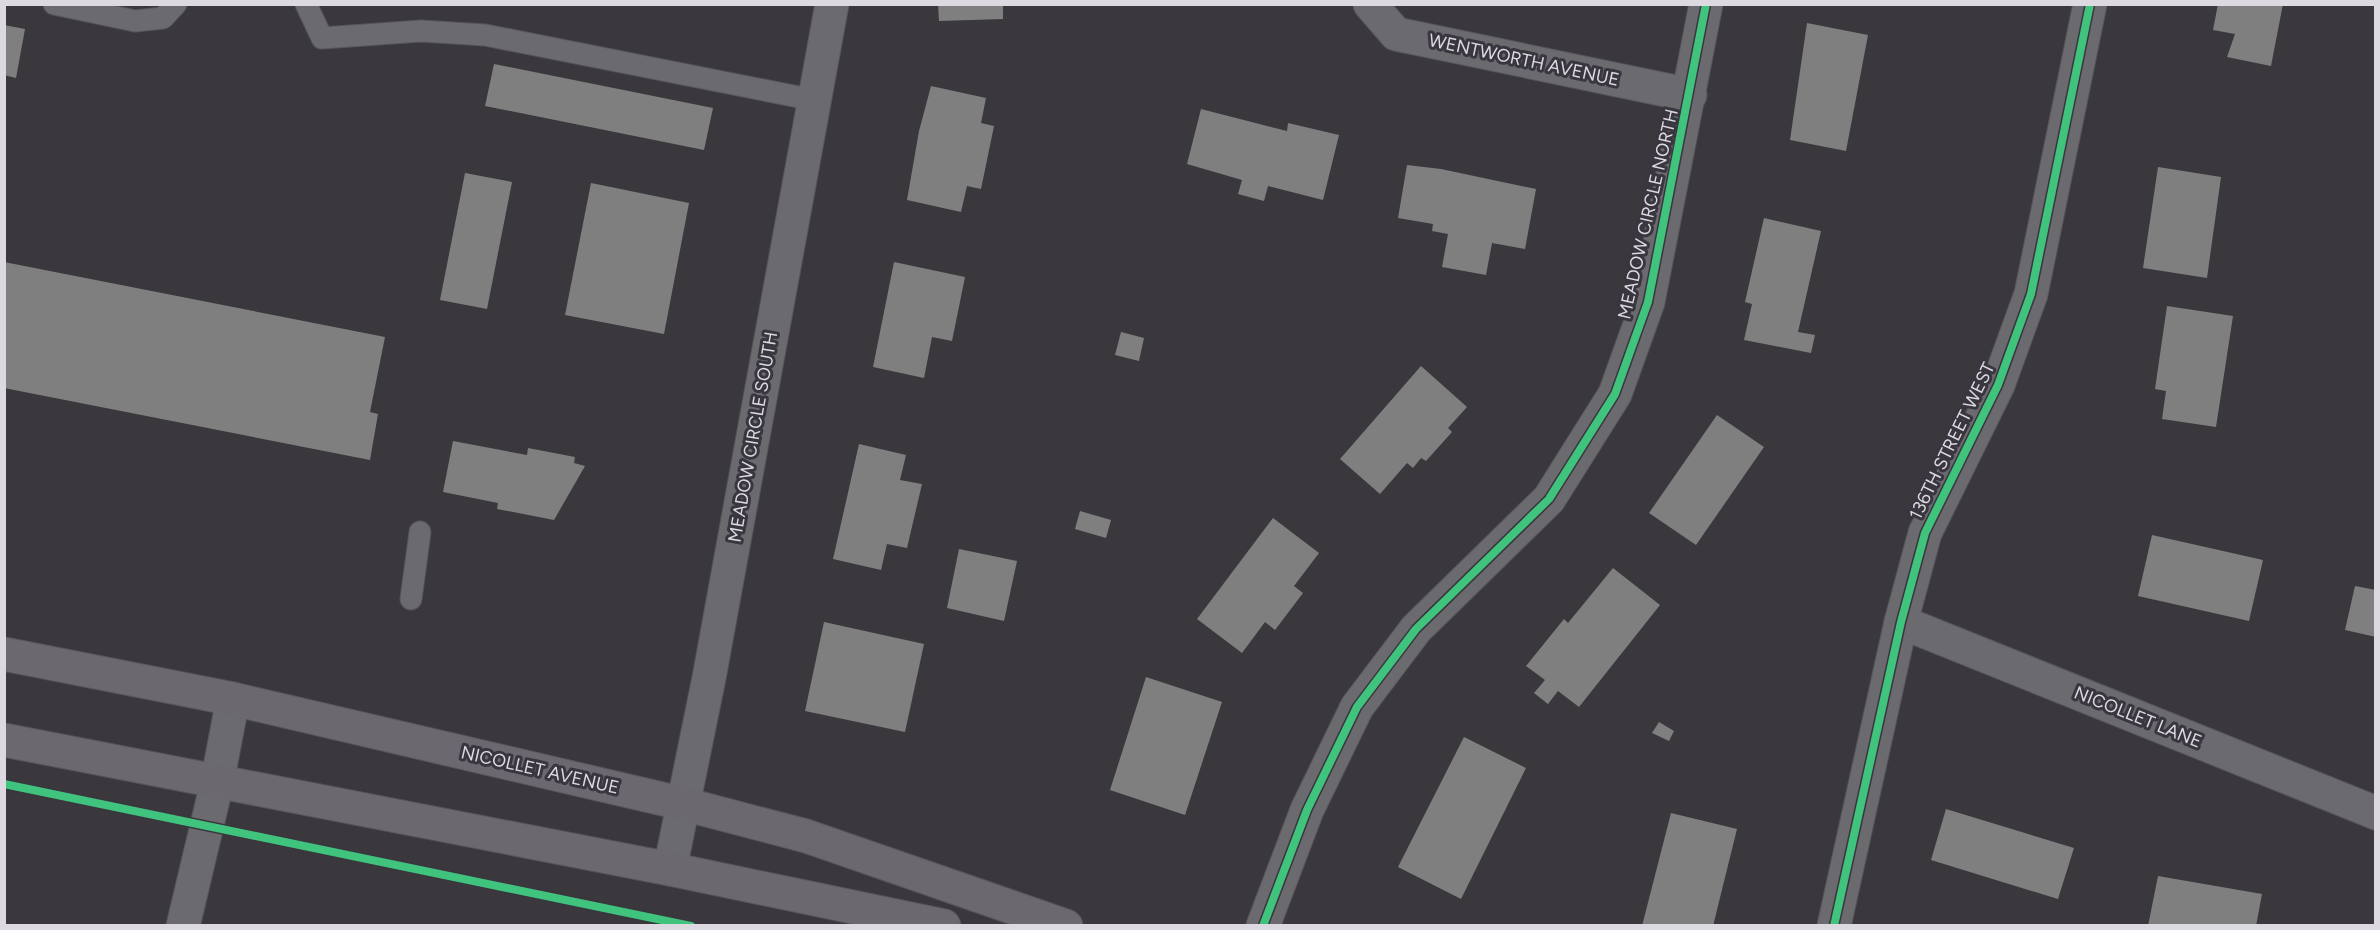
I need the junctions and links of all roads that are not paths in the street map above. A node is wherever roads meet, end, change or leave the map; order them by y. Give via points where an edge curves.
1 (54, 4) edge
2 (176, 4) edge
3 (306, 4) edge
4 (832, 4) edge
5 (1370, 4) edge
6 (1706, 4) edge
7 (2090, 4) edge
8 (1690, 95) junction
9 (814, 100) junction
10 (420, 532) dead end
11 (411, 600) dead end
12 (1901, 622) junction
13 (4, 654) edge
14 (233, 699) junction
15 (4, 740) edge
16 (217, 783) junction
17 (684, 804) junction
18 (2376, 813) edge
19 (670, 869) junction
20 (183, 926) edge
21 (944, 926) edge
22 (1066, 926) edge
23 (1263, 926) edge
24 (1834, 926) edge

1 - 2 lane via 135,21 163,18
3 - 9 lane via 322,38 421,31 485,35
4 - 9 street, MEADOW CIRCLE SOUTH
5 - 8 street, WENTWORTH AVENUE via 1396,34
6 - 8 street, MEADOW CIRCLE NORTH
7 - 12 street, 136TH STREET WEST via 2031,294 1998,385 1924,533
8 - 23 street, MEADOW CIRCLE NORTH via 1648,302 1615,394 1549,499 1416,629 1357,707 1307,810
9 - 17 street, MEADOW CIRCLE SOUTH
10 - 11 lane
12 - 18 street, NICOLLET LANE
12 - 24 street, 136TH STREET WEST
13 - 14 main road, NICOLLET AVENUE
14 - 16 street
14 - 17 main road, NICOLLET AVENUE
15 - 16 main road
16 - 19 main road
16 - 20 street
17 - 19 street, MEADOW CIRCLE SOUTH
17 - 22 main road, NICOLLET AVENUE via 806,836
19 - 21 main road

